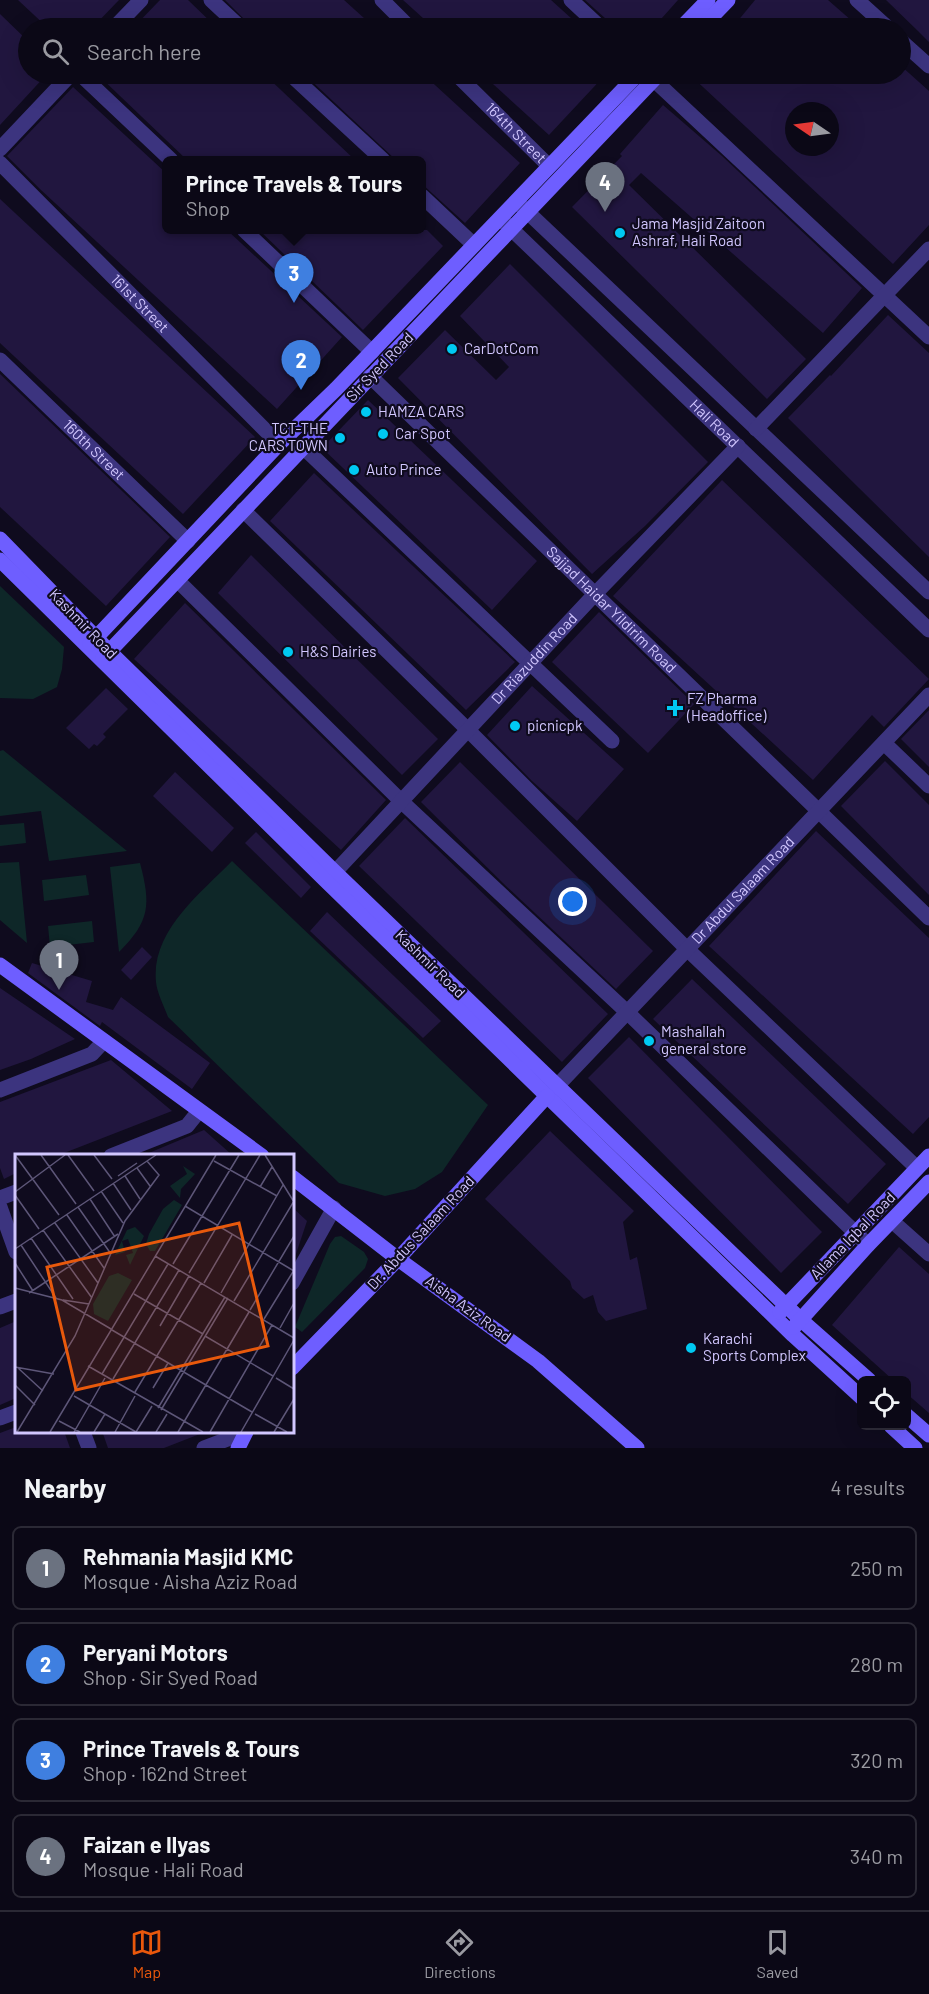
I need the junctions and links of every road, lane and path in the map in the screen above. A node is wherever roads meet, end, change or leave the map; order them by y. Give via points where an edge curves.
1 (141, 0) edge
2 (211, 0) edge
3 (382, 0) edge
4 (571, 0) edge
5 (708, 0) edge
6 (728, 0) edge
7 (857, 0) edge
8 (124, 18) edge
9 (230, 18) edge
10 (400, 18) edge
11 (590, 18) edge
12 (691, 18) edge
13 (711, 18) edge
14 (877, 18) edge
15 (911, 50) edge
16 (929, 66) edge
17 (61, 84) edge
18 (91, 84) edge
19 (301, 84) edge
20 (466, 84) edge
21 (628, 84) edge
22 (648, 84) edge
23 (664, 84) edge
24 (0, 148) edge
25 (167, 156) edge
26 (379, 156) edge
27 (0, 163) edge
28 (549, 166) junction
29 (426, 200) edge
30 (521, 206) junction
31 (506, 223) junction
32 (248, 234) edge
33 (474, 245) junction
34 (929, 249) edge
35 (886, 296) junction
36 (929, 337) edge
37 (372, 352) junction
38 (0, 360) edge
39 (370, 376) junction
40 (336, 389) junction
41 (347, 400) junction
42 (752, 426) junction
43 (767, 440) junction
44 (735, 443) junction
45 (279, 444) junction
46 (303, 447) junction
47 (749, 457) junction
48 (243, 510) junction
49 (206, 523) junction
50 (219, 535) junction
51 (0, 539) edge
52 (188, 541) junction
53 (0, 560) edge
54 (177, 580) junction
55 (929, 592) edge
56 (595, 594) junction
57 (929, 630) edge
58 (92, 642) junction
59 (105, 655) junction
60 (531, 664) junction
61 (929, 695) edge
62 (468, 730) junction
63 (612, 741) dead end
64 (884, 743) junction
65 (929, 786) edge
66 (401, 801) junction
67 (818, 812) junction
68 (334, 872) junction
69 (929, 918) edge
70 (687, 949) junction
71 (3, 970) edge
72 (627, 1012) junction
73 (104, 1041) junction
74 (0, 1090) edge
75 (552, 1091) junction
76 (199, 1111) junction
77 (114, 1154) edge
78 (261, 1154) edge
79 (929, 1156) edge
80 (917, 1168) junction
81 (294, 1180) edge
82 (929, 1182) edge
83 (15, 1192) edge
84 (0, 1198) edge
85 (0, 1207) edge
86 (334, 1208) junction
87 (892, 1221) junction
88 (855, 1234) junction
89 (868, 1245) junction
90 (15, 1249) edge
91 (929, 1254) edge
92 (398, 1259) junction
93 (294, 1279) edge
94 (15, 1301) edge
95 (0, 1308) edge
96 (781, 1311) junction
97 (800, 1319) junction
98 (790, 1331) junction
99 (294, 1366) edge
100 (864, 1376) edge
101 (857, 1394) edge
102 (15, 1412) edge
103 (0, 1418) edge
104 (911, 1419) edge
105 (896, 1430) edge
106 (84, 1433) edge
107 (243, 1433) edge
108 (246, 1433) edge
109 (929, 1435) edge
110 (89, 1448) edge
111 (204, 1448) edge
112 (238, 1448) edge
113 (638, 1448) edge
114 (915, 1448) edge

1 - 8 street
2 - 9 street
3 - 10 street
4 - 11 street
5 - 12 main road
6 - 13 main road
7 - 14 street
15 - 16 street
17 - 24 street
18 - 25 street
19 - 26 street
20 - 28 street, 164th Street
21 - 28 main road, Sir Syed Road
22 - 30 main road, Sir Syed Road
23 - 35 street
27 - 45 street, 161st Street
28 - 30 main road, Sir Syed Road
29 - 33 street
30 - 31 main road, Sir Syed Road
30 - 42 street, Hali Road
31 - 33 main road, Sir Syed Road
31 - 39 main road, Sir Syed Road
31 - 44 street, Hali Road
32 - 37 street
33 - 37 main road, Sir Syed Road
34 - 35 street
35 - 36 street
35 - 42 street
37 - 40 main road, Sir Syed Road
38 - 52 street, 160th Street
39 - 41 main road, Sir Syed Road
39 - 56 street, Sajjad Haidar Yildirim Road
40 - 41 main road
40 - 45 main road, Sir Syed Road
41 - 46 main road, Sir Syed Road
42 - 43 street, Hali Road
42 - 44 street, Dr Riazuddin Road
43 - 47 street
43 - 55 street, Hali Road
44 - 47 street, Hali Road
44 - 56 street, Dr Riazuddin Road
45 - 49 main road, Sir Syed Road
46 - 48 main road, Sir Syed Road
46 - 60 street
47 - 57 street, Hali Road
48 - 50 main road, Sir Syed Road
48 - 62 street
49 - 50 main road
49 - 52 main road, Sir Syed Road
50 - 54 main road, Sir Syed Road
51 - 58 main road, Kashmir Road
52 - 58 main road, Sir Syed Road
53 - 58 main road, Kashmir Road
54 - 59 main road, Sir Syed Road
54 - 66 street
56 - 60 street, Dr Riazuddin Road
56 - 67 street, Sajjad Haidar Yildirim Road
58 - 59 main road, Kashmir Road
59 - 68 main road, Kashmir Road
59 - 75 main road, Kashmir Road via 325,880
60 - 62 street, Dr Riazuddin Road
60 - 63 street
61 - 64 street, Dr Abdul Salaam Road
62 - 66 street, Dr Riazuddin Road
62 - 70 street
64 - 65 street
64 - 67 street, Dr Abdul Salaam Road
66 - 68 street, Dr Riazuddin Road
66 - 72 street
67 - 69 street, Sajjad Haidar Yildirim Road
67 - 70 street, Dr Abdul Salaam Road
68 - 75 main road, Kashmir Road
70 - 72 street, Dr Abdul Salaam Road
70 - 80 street
71 - 73 main road
72 - 75 street, Dr Abdul Salaam Road
72 - 88 street
73 - 74 street via 92,1054
73 - 76 main road
75 - 92 main road, Dr. Abdus Salaam Road
75 - 96 main road, Kashmir Road
76 - 77 street via 187,1126
76 - 78 main road
79 - 80 main road, Allama Iqbal Road
80 - 88 main road, Allama Iqbal Road
81 - 86 main road, Aisha Aziz Road
82 - 87 main road, Allama Iqbal Road
83 - 84 street
85 - 90 street
86 - 92 main road, Aisha Aziz Road
86 - 93 street
87 - 89 main road, Allama Iqbal Road
87 - 91 street
88 - 89 street
88 - 96 main road, Allama Iqbal Road
89 - 97 main road, Allama Iqbal Road
92 - 99 main road, Dr. Abdus Salaam Road
92 - 113 main road, Aisha Aziz Road via 538,1361
94 - 95 street
96 - 97 main road, Kashmir Road
96 - 98 main road, Kashmir Road
97 - 98 main road, Allama Iqbal Road
97 - 100 main road, Kashmir Road
98 - 101 main road, Kashmir Road
102 - 103 street
104 - 109 main road
105 - 114 main road
106 - 110 street
107 - 111 street
108 - 112 main road

